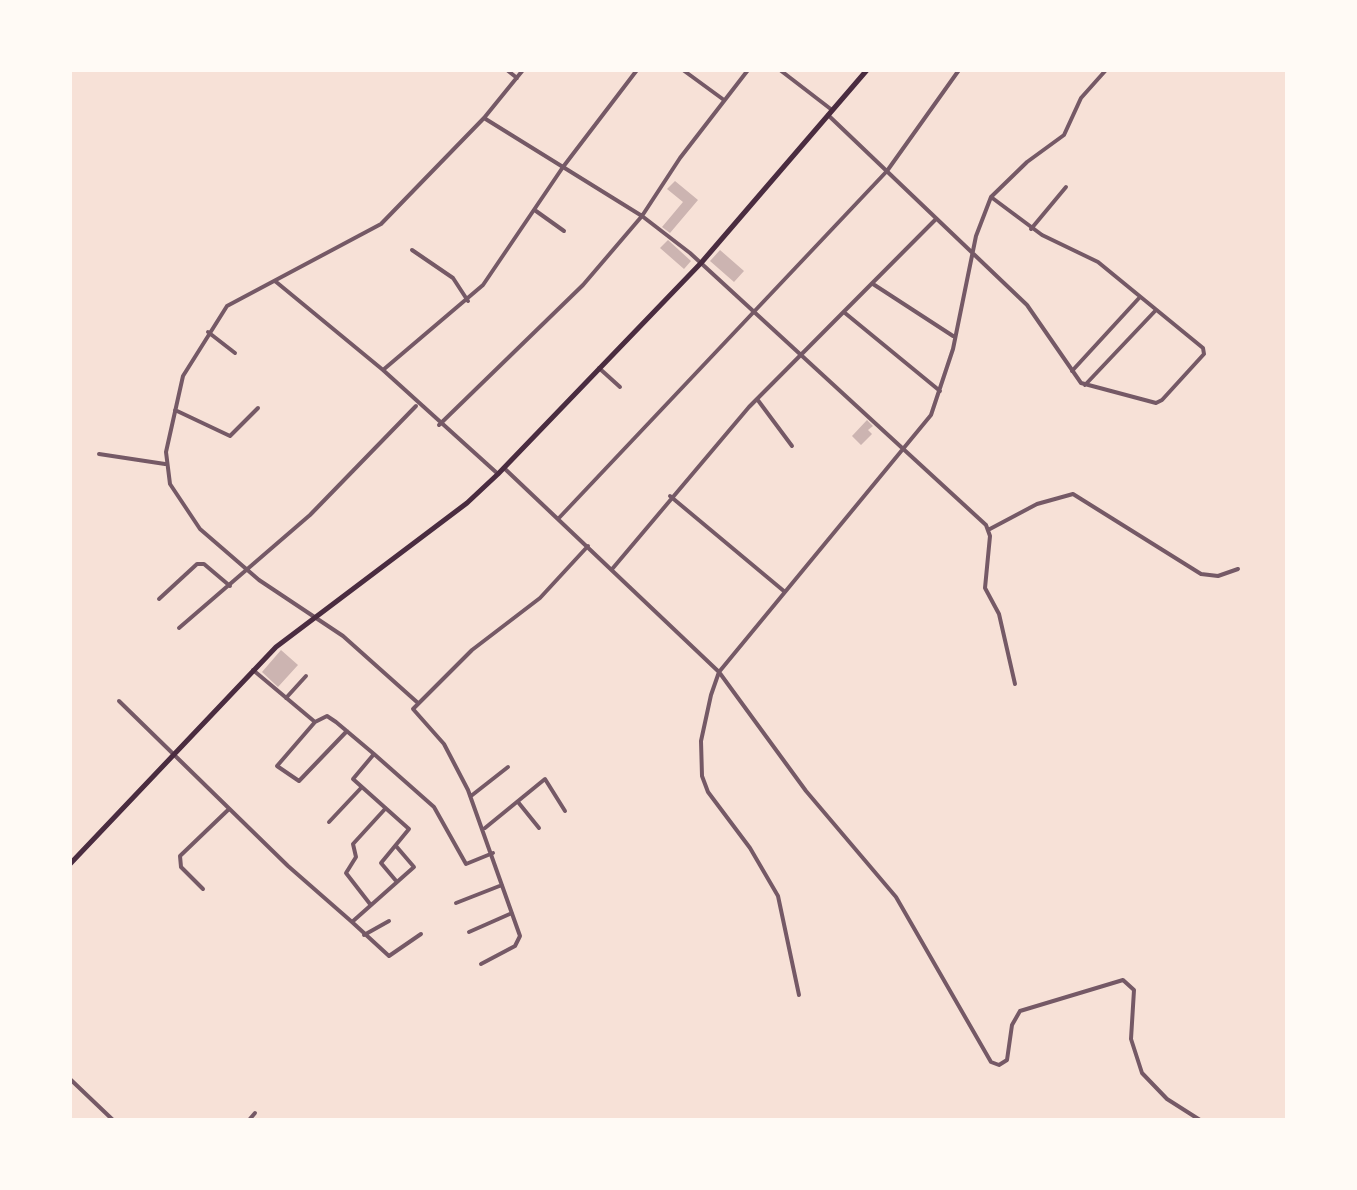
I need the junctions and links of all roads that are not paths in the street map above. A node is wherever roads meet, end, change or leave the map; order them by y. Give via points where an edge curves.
1 (507, 70) edge
2 (523, 70) edge
3 (638, 70) edge
4 (683, 70) edge
5 (748, 70) edge
6 (780, 70) edge
7 (867, 70) edge
8 (959, 70) edge
9 (1106, 70) edge
10 (517, 78) junction
11 (724, 100) junction
12 (831, 113) junction
13 (484, 118) junction
14 (563, 166) junction
15 (887, 171) junction
16 (1066, 187) dead end
17 (991, 198) junction
18 (536, 211) junction
19 (642, 216) junction
20 (936, 220) junction
21 (1031, 228) junction
22 (564, 230) dead end
23 (412, 250) dead end
24 (972, 251) junction
25 (701, 263) junction
26 (275, 281) junction
27 (873, 284) junction
28 (1140, 297) junction
29 (468, 301) junction
30 (1156, 310) junction
31 (757, 312) junction
32 (845, 313) junction
33 (208, 332) junction
34 (955, 338) junction
35 (803, 352) junction
36 (235, 353) dead end
37 (599, 368) junction
38 (383, 370) junction
39 (1072, 371) junction
40 (1085, 385) junction
41 (620, 387) dead end
42 (940, 391) junction
43 (758, 399) junction
44 (416, 405) junction
45 (258, 408) dead end
46 (175, 410) junction
47 (439, 425) junction
48 (792, 446) dead end
49 (906, 449) junction
50 (99, 454) dead end
51 (165, 464) junction
52 (504, 468) junction
53 (498, 474) junction
54 (670, 496) junction
55 (558, 519) junction
56 (988, 530) junction
57 (588, 546) junction
58 (612, 568) junction
59 (1238, 569) dead end
60 (248, 570) junction
61 (230, 586) junction
62 (786, 593) junction
63 (159, 599) dead end
64 (315, 616) junction
65 (179, 628) dead end
66 (253, 670) junction
67 (719, 672) junction
68 (306, 676) dead end
69 (1015, 684) dead end
70 (286, 698) junction
71 (118, 701) dead end
72 (418, 703) junction
73 (315, 722) junction
74 (347, 731) junction
75 (374, 754) junction
76 (174, 756) junction
77 (508, 767) dead end
78 (362, 788) junction
79 (471, 796) junction
80 (518, 802) junction
81 (229, 809) junction
82 (385, 809) junction
83 (565, 811) dead end
84 (329, 822) dead end
85 (485, 828) junction
86 (539, 828) dead end
87 (396, 846) junction
88 (493, 853) junction
89 (70, 864) edge
90 (397, 882) junction
91 (502, 884) junction
92 (203, 889) dead end
93 (456, 904) dead end
94 (371, 905) junction
95 (512, 913) junction
96 (389, 921) dead end
97 (352, 922) junction
98 (469, 932) dead end
99 (421, 934) dead end
100 (364, 935) junction
101 (480, 964) dead end
102 (799, 996) dead end
103 (70, 1080) edge
104 (254, 1112) dead end
105 (112, 1120) edge
106 (248, 1120) edge
107 (1200, 1120) edge

1 - 10 street
2 - 10 street
3 - 14 street
4 - 11 street
5 - 11 street
6 - 12 street
7 - 12 main road
8 - 15 street
9 - 17 street via 1064,135
10 - 13 street
11 - 19 street
12 - 15 street
12 - 25 main road
13 - 14 street
13 - 26 street via 381,224
14 - 18 street
14 - 19 street
15 - 20 street
15 - 31 street
16 - 21 street
17 - 21 street
17 - 24 street
18 - 22 street
18 - 29 street
19 - 25 street
19 - 47 street via 583,285
20 - 24 street
20 - 27 street
21 - 28 street via 1098,262
23 - 29 street via 453,278
24 - 34 street
24 - 39 street via 1040,320
25 - 31 street
25 - 37 main road
26 - 33 street via 234,300
26 - 38 street
27 - 32 street
27 - 34 street
28 - 30 street
28 - 39 street
29 - 38 street
30 - 40 street
30 - 40 street via 1204,352 1167,395 1156,403
31 - 35 street
31 - 55 street
32 - 35 street
32 - 42 street
33 - 36 street
33 - 46 street via 182,376
34 - 42 street
35 - 43 street
35 - 49 street
37 - 41 street
37 - 52 main road
38 - 44 street
39 - 40 street
42 - 49 street
43 - 48 street
43 - 54 street
44 - 47 street
44 - 60 street
45 - 46 street via 230,436
46 - 51 street
47 - 53 street
49 - 56 street
49 - 62 street
50 - 51 street
51 - 60 street via 192,521
52 - 53 main road
52 - 55 street
53 - 64 main road
54 - 58 street
54 - 62 street
55 - 57 street
56 - 59 street via 1073,494 1201,574
56 - 69 street via 985,588
57 - 58 street
57 - 72 street via 540,598
58 - 67 street
60 - 61 street
60 - 64 street
61 - 63 street via 197,564
61 - 65 street
62 - 67 street
64 - 66 main road
64 - 72 street
66 - 70 street
66 - 76 main road
67 - 102 street via 702,741 702,776 778,896
67 - 107 street via 806,791 896,897 992,1062 1006,1060 1020,1012 1123,980 1134,990 1131,1038 1142,1073
68 - 70 street
70 - 73 street
71 - 76 street
72 - 79 street via 414,714 444,744
73 - 74 street via 326,716
73 - 74 street via 277,764 294,781
74 - 75 street
75 - 78 street via 354,776
75 - 88 street via 434,807 466,864
76 - 81 street
76 - 89 main road
77 - 79 street
78 - 82 street
78 - 84 street
79 - 85 street
80 - 83 street via 544,780
80 - 85 street
80 - 86 street
81 - 92 street via 180,856 181,867
81 - 97 street
82 - 87 street via 410,831
82 - 94 street via 353,844 356,857 346,873
85 - 88 street
87 - 90 street via 381,864
87 - 90 street via 414,866
88 - 91 street
90 - 94 street
91 - 93 street
91 - 95 street
94 - 97 street
95 - 98 street
95 - 101 street via 519,941
96 - 100 street
97 - 100 street
99 - 100 street via 392,956
103 - 105 street
104 - 106 street

